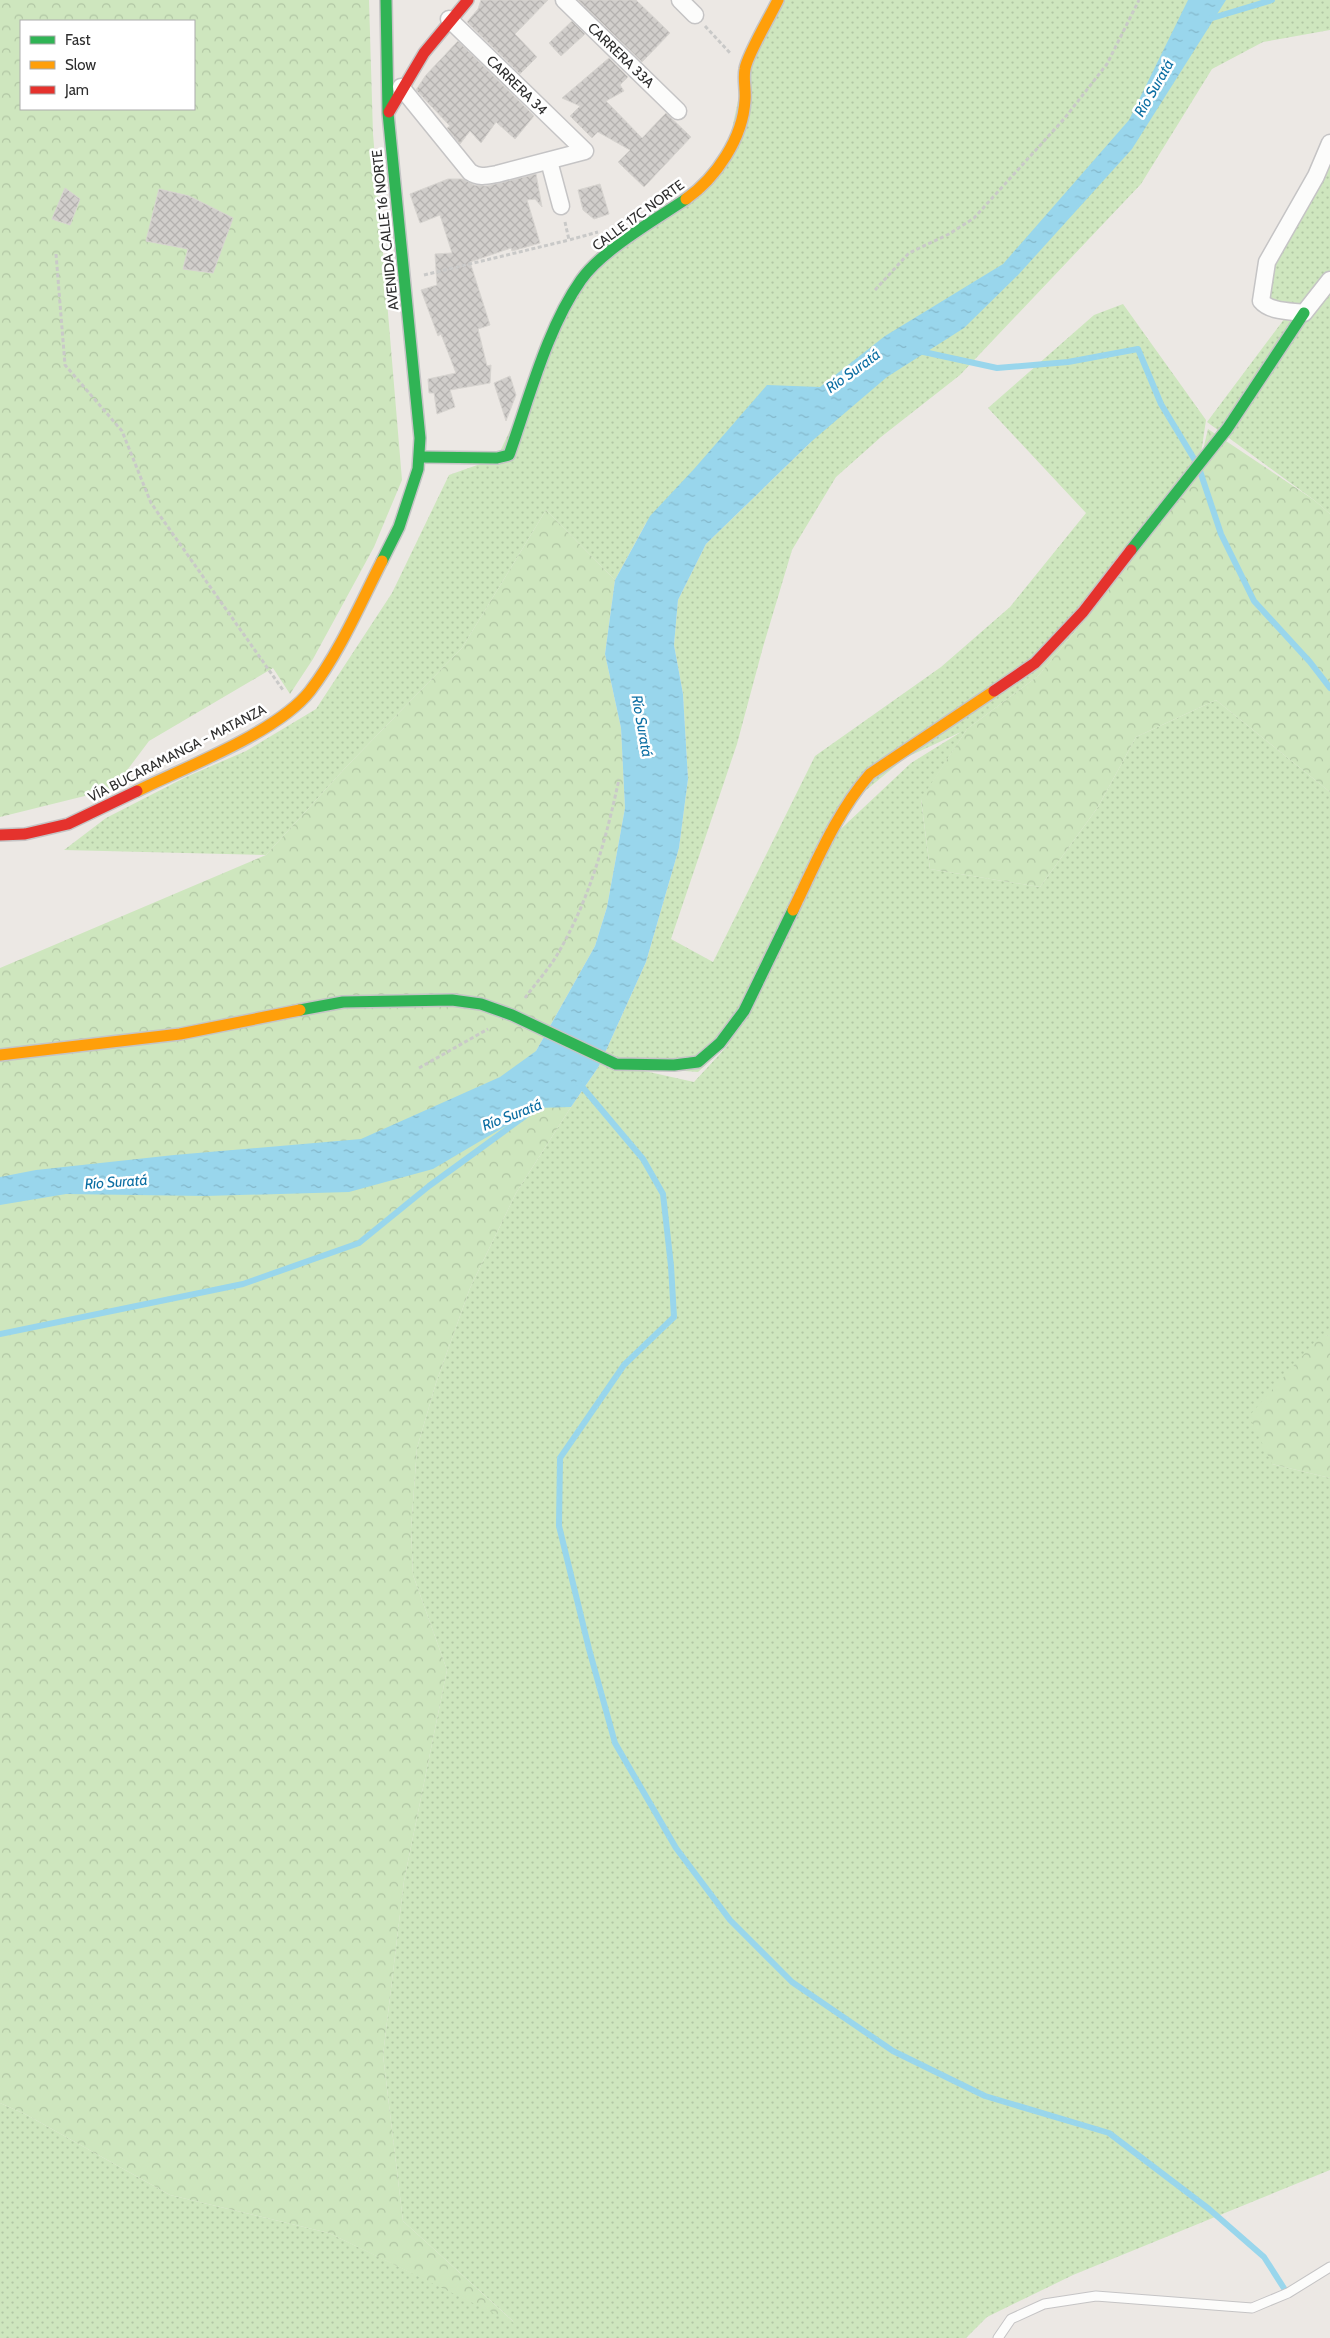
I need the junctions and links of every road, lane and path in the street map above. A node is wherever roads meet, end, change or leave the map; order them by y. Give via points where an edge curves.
1 (386, 0) edge
2 (468, 0) edge
3 (564, 0) edge
4 (680, 0) edge
5 (778, 0) edge
6 (1139, 0) edge
7 (694, 15) joint
8 (449, 19) junction
9 (744, 68) junction
10 (401, 87) junction
11 (678, 111) dead end
12 (388, 113) junction
13 (1330, 143) edge
14 (549, 161) junction
15 (561, 206) joint
16 (602, 231) dead end
17 (570, 240) junction
18 (56, 254) dead end
19 (435, 273) dead end
20 (1330, 280) edge
21 (875, 290) dead end
22 (1304, 313) junction
23 (420, 457) junction
24 (294, 707) junction
25 (619, 779) dead end
26 (0, 835) edge
27 (512, 1015) junction
28 (0, 1055) edge
29 (419, 1068) dead end
30 (1330, 2266) edge
31 (998, 2338) edge

1 - 12 street, AVENIDA CALLE 16 NORTE
2 - 8 street
3 - 11 street, CARRERA 33A
4 - 7 street
5 - 9 street
6 - 21 path via 1107,64 1064,119 974,218 909,253
7 - 9 path
8 - 10 street
8 - 14 street, CARRERA 34 via 585,150
9 - 23 street, CALLE 17C NORTE via 746,101 740,129 720,164 697,191 605,255 581,278 554,328 509,455 497,458
10 - 12 street
10 - 14 street via 476,176
12 - 23 street, AVENIDA CALLE 16 NORTE
13 - 22 street via 1316,176 1264,269 1261,301 1265,306
14 - 15 street
15 - 17 path
16 - 17 path
17 - 19 path
18 - 24 path via 65,365 122,431 151,503
20 - 22 street
22 - 27 street via 1227,429 1083,612 1028,668 886,762 856,790 825,844 744,1011 720,1043 698,1062 616,1064
23 - 24 street, VÍA BUCARAMANGA - MATANZA via 399,527 355,616 310,691
24 - 26 street, VÍA BUCARAMANGA - MATANZA via 232,745 68,824 24,834
25 - 27 path via 609,826 588,891 556,955
27 - 28 street via 480,1004 452,1000 343,1002 180,1034
27 - 29 path
30 - 31 lane via 1288,2293 1252,2308 1096,2296 1044,2304 1011,2319

